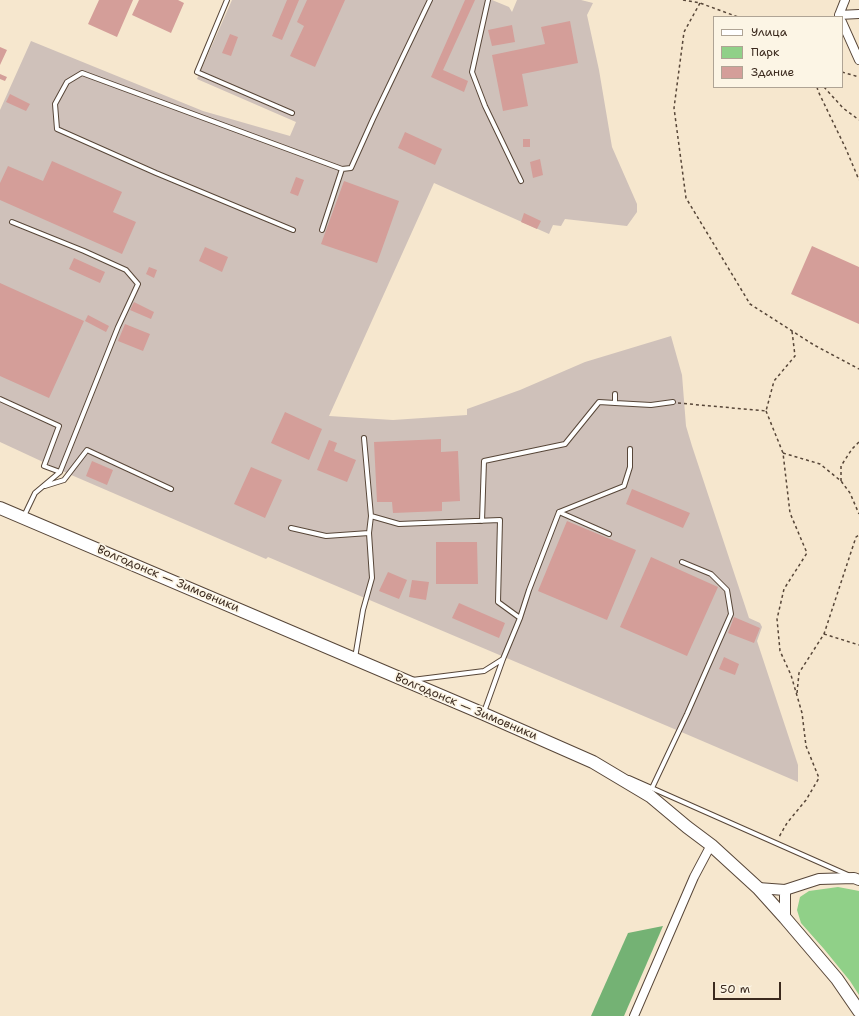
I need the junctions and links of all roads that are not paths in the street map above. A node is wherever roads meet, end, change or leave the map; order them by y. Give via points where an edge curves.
1 (227, 0) edge
2 (430, 0) edge
3 (488, 0) edge
4 (845, 0) edge
5 (859, 14) edge
6 (841, 16) edge
7 (843, 17) edge
8 (843, 25) edge
9 (859, 60) edge
10 (292, 113) dead end
11 (342, 169) junction
12 (521, 181) dead end
13 (12, 222) dead end
14 (293, 230) dead end
15 (322, 230) dead end
16 (614, 394) dead end
17 (0, 399) edge
18 (673, 402) road end
19 (615, 403) junction
20 (364, 438) dead end
21 (630, 449) dead end
22 (60, 472) junction
23 (43, 486) junction
24 (171, 489) dead end
25 (0, 508) edge
26 (559, 512) junction
27 (371, 516) junction
28 (23, 518) junction
29 (482, 520) junction
30 (291, 528) dead end
31 (370, 533) junction
32 (609, 534) dead end
33 (682, 562) dead end
34 (520, 618) junction
35 (355, 659) junction
36 (503, 659) junction
37 (404, 680) junction
38 (484, 714) junction
39 (651, 791) junction
40 (711, 845) junction
41 (856, 879) edge
42 (758, 888) junction
43 (785, 890) junction
44 (785, 918) junction
45 (859, 1011) edge
46 (634, 1016) edge

1 - 10 lane via 197,72
2 - 11 lane via 351,168
3 - 12 lane via 472,72 485,106
4 - 6 street
5 - 7 street
8 - 9 street
11 - 14 lane via 82,73 67,82 55,104 57,129
11 - 15 lane
13 - 22 lane via 126,270 138,284
16 - 19 lane
17 - 22 lane via 59,426 44,466
18 - 19 lane via 651,405
19 - 29 lane via 599,402 565,444 484,461
20 - 27 lane
21 - 26 lane via 630,467 624,486
22 - 23 lane
23 - 24 lane via 64,480 87,450
23 - 28 lane via 36,493
25 - 28 main road, Волгодонск — Зимовники
26 - 32 lane
26 - 34 lane
27 - 29 lane via 399,524
27 - 31 lane
28 - 35 main road, Волгодонск — Зимовники
29 - 34 lane via 500,520 498,602
30 - 31 lane via 326,536
31 - 35 lane via 372,578 363,610
33 - 39 lane via 711,574 727,590 731,614
34 - 36 lane
35 - 37 main road, Волгодонск — Зимовники
36 - 37 lane via 484,671
36 - 38 lane
37 - 38 main road, Волгодонск — Зимовники
38 - 39 main road, Волгодонск — Зимовники via 593,762
39 - 40 main road, Волгодонск — Зимовники via 687,827
39 - 41 lane
40 - 42 main road, Волгодонск — Зимовники
40 - 46 street via 694,877
41 - 43 street via 819,879
42 - 43 street
42 - 44 main road, Волгодонск — Зимовники
43 - 44 street
44 - 45 main road, Волгодонск — Зимовники via 837,979

